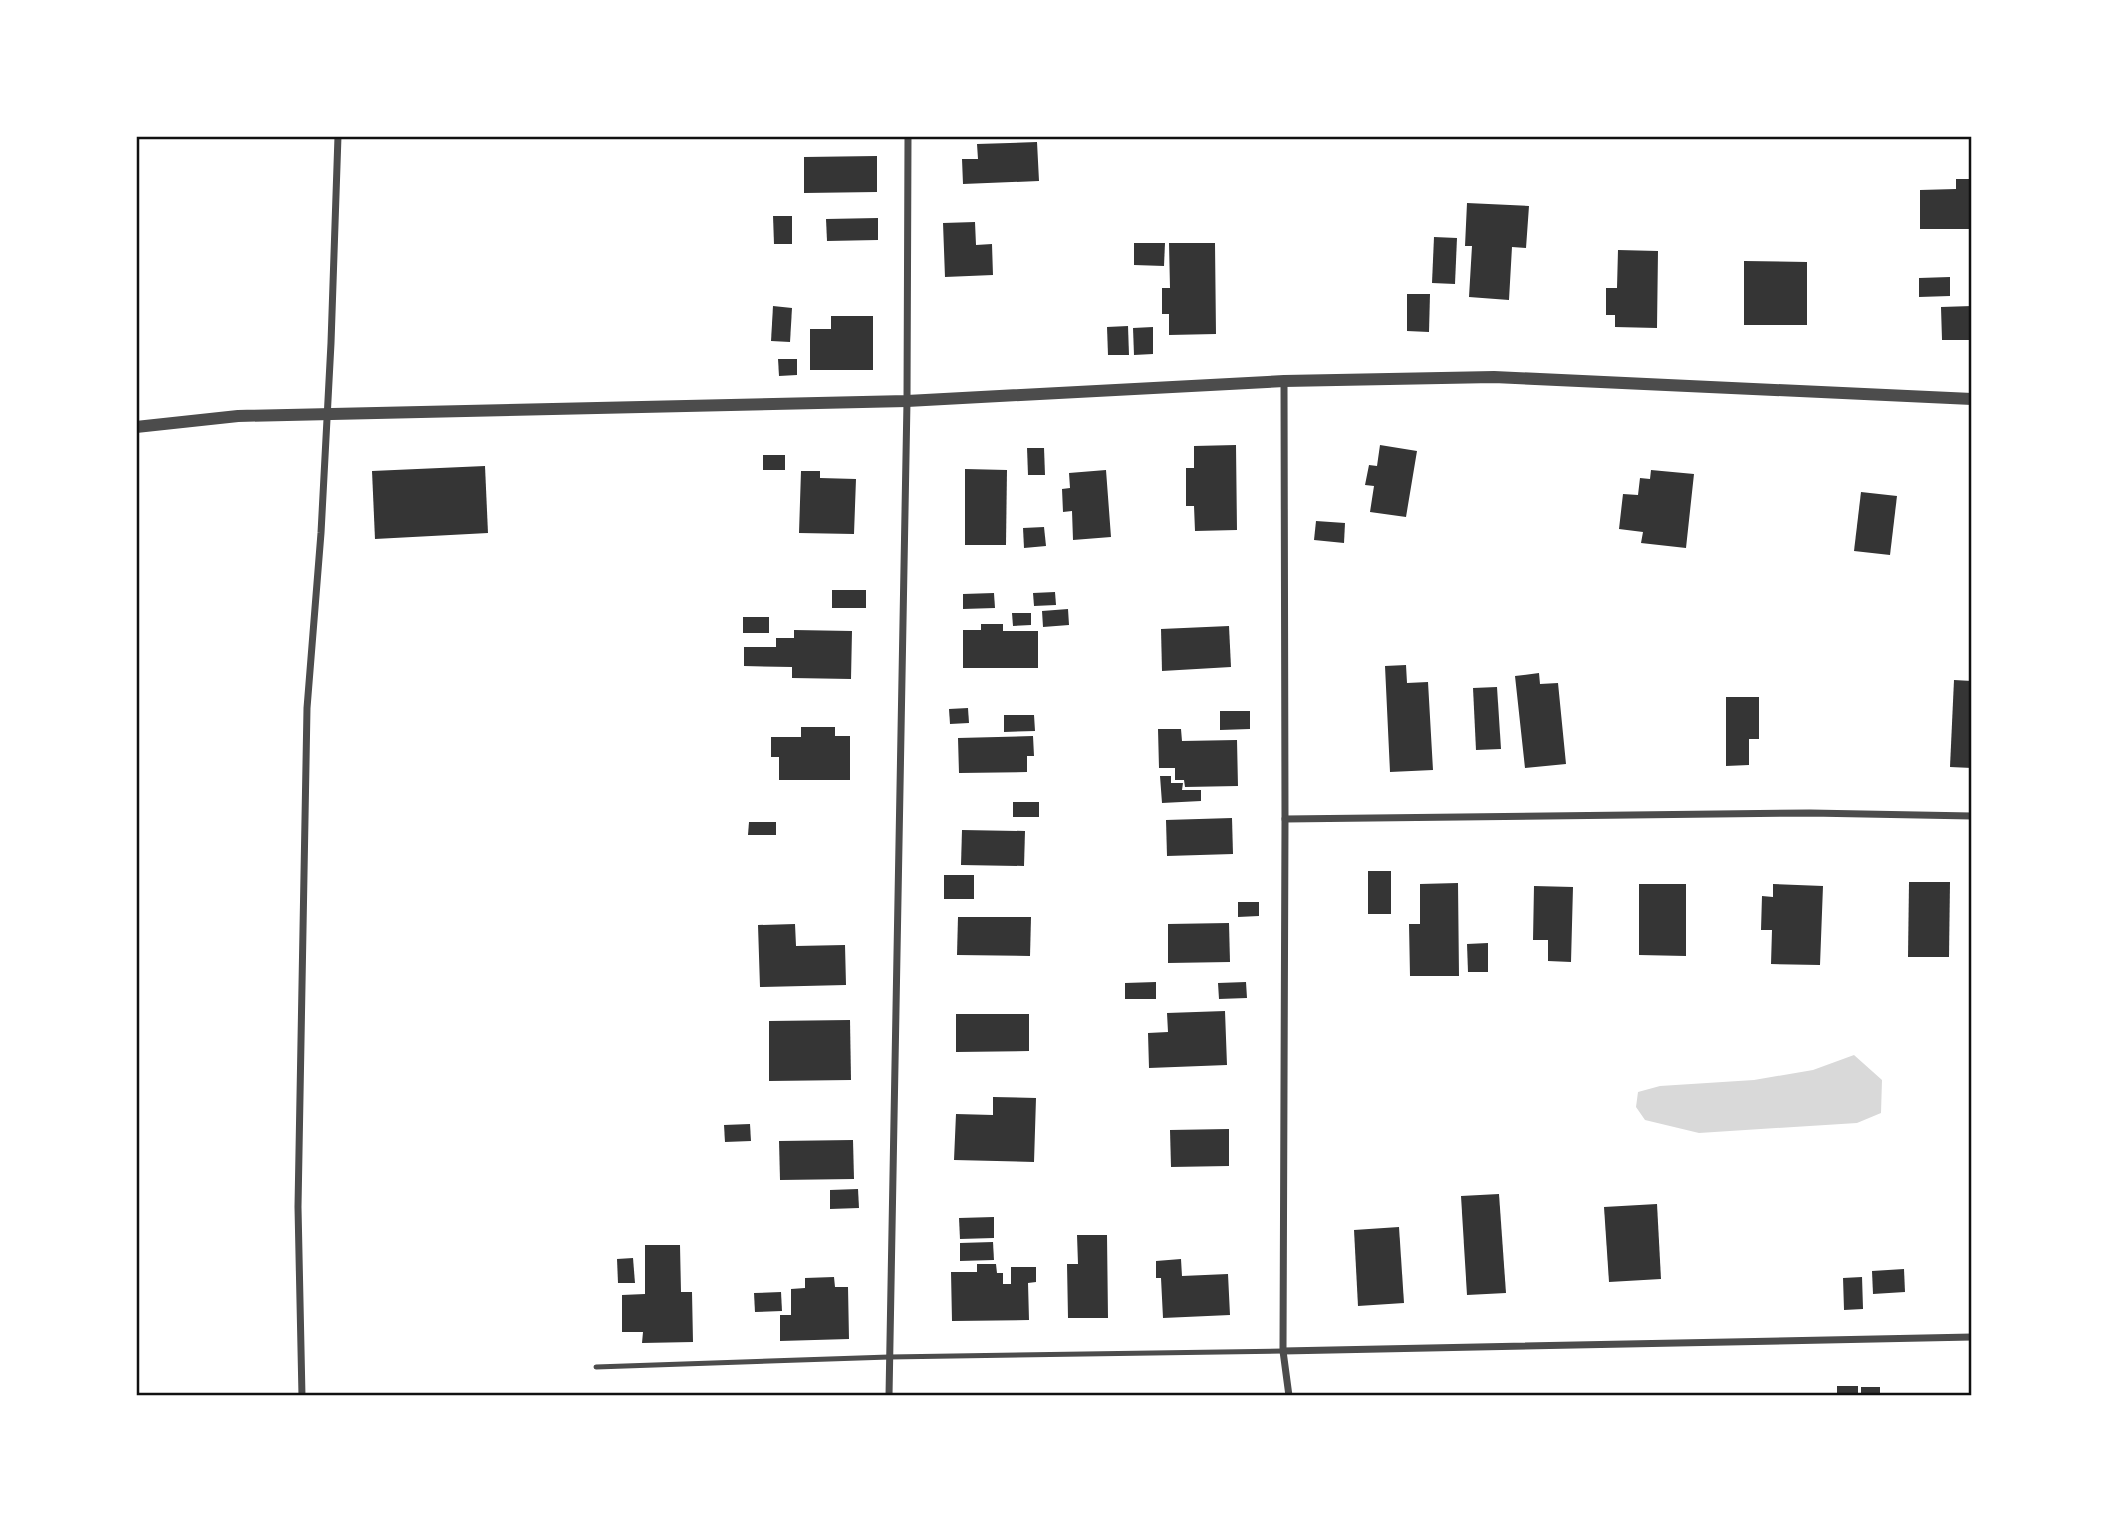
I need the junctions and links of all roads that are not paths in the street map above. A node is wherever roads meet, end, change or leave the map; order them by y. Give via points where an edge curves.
1 (338, 136) edge
2 (908, 136) edge
3 (1284, 381) junction
4 (1972, 399) edge
5 (907, 401) junction
6 (327, 414) junction
7 (136, 427) edge
8 (1972, 816) edge
9 (1285, 819) junction
10 (1972, 1337) edge
11 (1283, 1351) junction
12 (889, 1357) junction
13 (596, 1367) dead end
14 (302, 1395) edge
15 (889, 1395) edge
16 (1289, 1395) edge

1 - 6 street
2 - 5 street
3 - 4 street via 1494,377
3 - 5 street
3 - 9 street
5 - 6 street
5 - 12 street
6 - 7 street via 238,416
6 - 14 street via 307,708 298,1208
8 - 9 street via 1810,813
9 - 11 street
10 - 11 street
11 - 12 lane
11 - 16 street
12 - 13 lane
12 - 15 street

